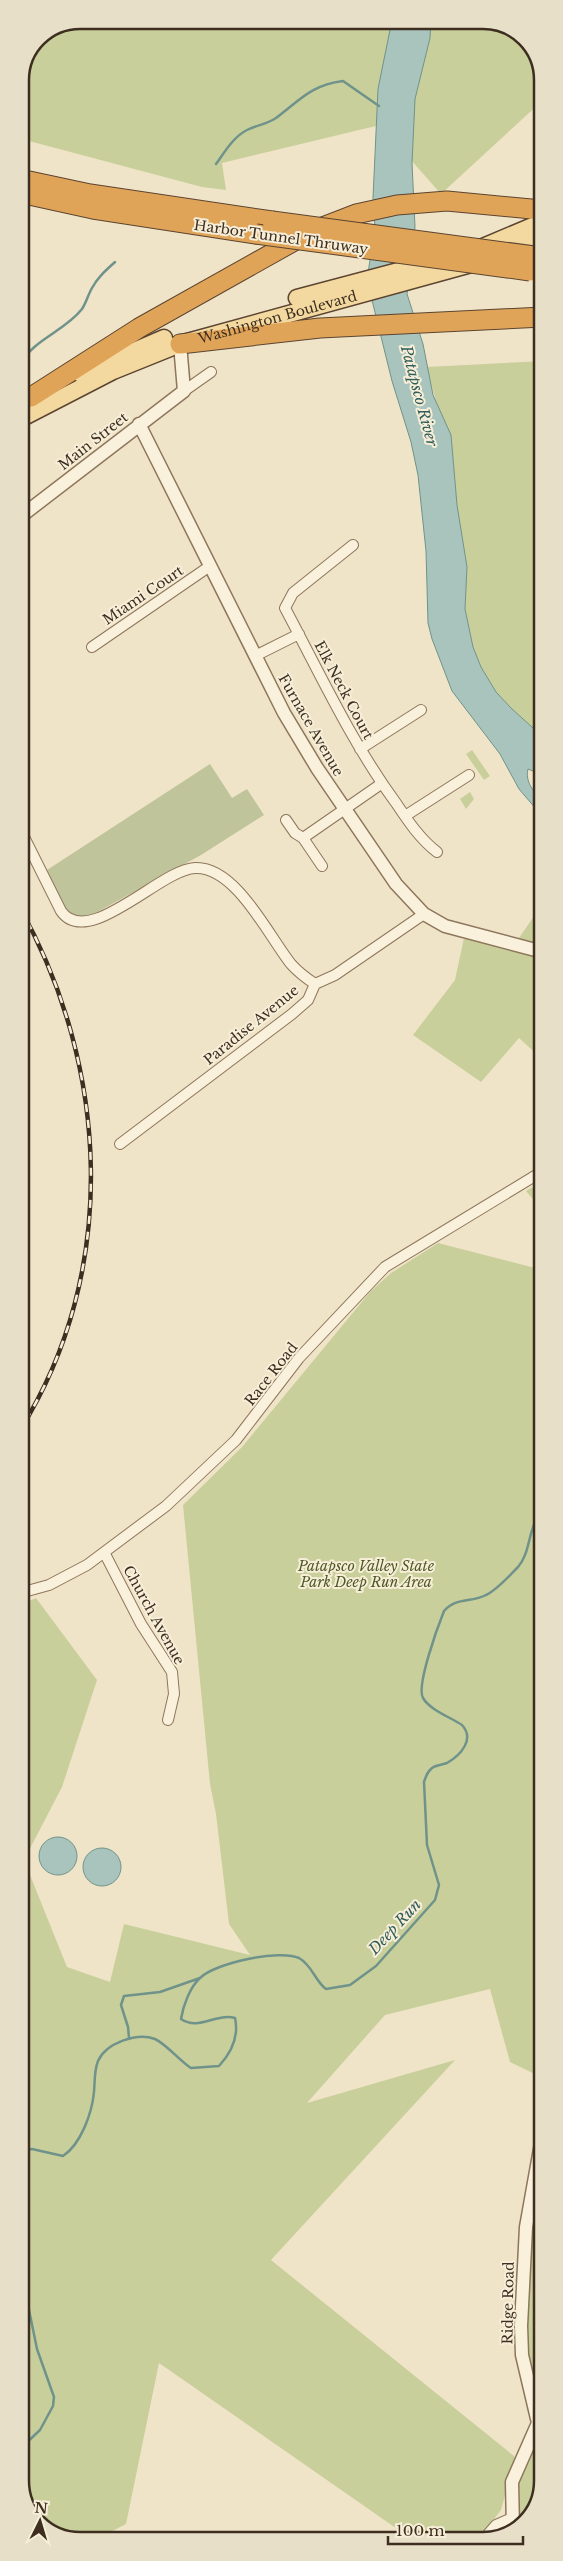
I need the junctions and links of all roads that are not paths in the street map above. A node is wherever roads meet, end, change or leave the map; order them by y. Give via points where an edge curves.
1 (29, 181) edge
2 (29, 195) edge
3 (534, 209) edge
4 (534, 226) edge
5 (534, 238) edge
6 (467, 259) junction
7 (534, 266) edge
8 (534, 267) edge
9 (353, 289) junction
10 (534, 318) edge
11 (180, 344) junction
12 (211, 372) dead end
13 (184, 391) junction
14 (29, 398) edge
15 (29, 399) edge
16 (29, 414) edge
17 (139, 424) junction
18 (29, 510) edge
19 (353, 545) dead end
20 (210, 566) junction
21 (299, 634) junction
22 (92, 647) dead end
23 (255, 656) junction
24 (421, 710) dead end
25 (360, 749) junction
26 (469, 775) dead end
27 (381, 784) junction
28 (345, 810) junction
29 (404, 816) junction
30 (286, 820) dead end
31 (303, 838) junction
32 (29, 847) edge
33 (438, 852) dead end
34 (322, 866) dead end
35 (424, 914) junction
36 (534, 949) edge
37 (314, 984) junction
38 (120, 1144) dead end
39 (534, 1176) edge
40 (105, 1554) junction
41 (29, 1590) edge
42 (168, 1720) dead end
43 (534, 2182) edge
44 (534, 2405) edge
45 (534, 2431) edge
46 (513, 2523) edge
47 (510, 2524) edge
48 (490, 2532) edge

1 - 7 highway, Harbor Tunnel Thruway, bridge via 90,194 272,221
2 - 8 highway, Harbor Tunnel Thruway, bridge via 92,209 256,234
3 - 14 highway via 478,202 432,202 375,209 340,220 312,231 139,328
4 - 6 main road, Washington Boulevard
5 - 6 main road, Washington Boulevard
6 - 9 main road, Washington Boulevard
9 - 11 main road, Washington Boulevard
9 - 15 main road, Washington Boulevard via 185,331 99,364
10 - 11 highway via 284,331
11 - 13 street
11 - 16 main road, Washington Boulevard via 113,372
12 - 13 street, Main Street
13 - 17 street, Main Street
17 - 18 street, Main Street
17 - 20 street, Furnace Avenue
19 - 21 street, Elk Neck Court via 293,593 285,608
20 - 22 street, Miami Court
20 - 23 street, Furnace Avenue
21 - 23 street
21 - 25 street, Elk Neck Court
23 - 28 street, Furnace Avenue via 300,741
24 - 25 street
25 - 27 street, Elk Neck Court
26 - 29 street
27 - 28 street
27 - 29 street, Elk Neck Court
28 - 31 street
28 - 35 street, Furnace Avenue via 396,884
29 - 33 street, Elk Neck Court via 423,841
30 - 31 street
31 - 34 street
32 - 37 street via 61,911 77,923 94,921 180,872 205,869 222,878 244,897 291,963
35 - 36 street, Furnace Avenue via 455,929
35 - 37 street, Paradise Avenue via 334,975
37 - 38 street, Paradise Avenue via 308,1000 292,1014
39 - 40 street, Race Road via 385,1267 299,1358 245,1430 217,1460
40 - 41 street, Race Road via 67,1577
40 - 42 street, Church Avenue via 141,1624 172,1672 174,1694
43 - 44 street, Ridge Road via 526,2227 521,2326 522,2355
45 - 46 street, Ridge Road via 514,2476
47 - 48 street via 496,2525

